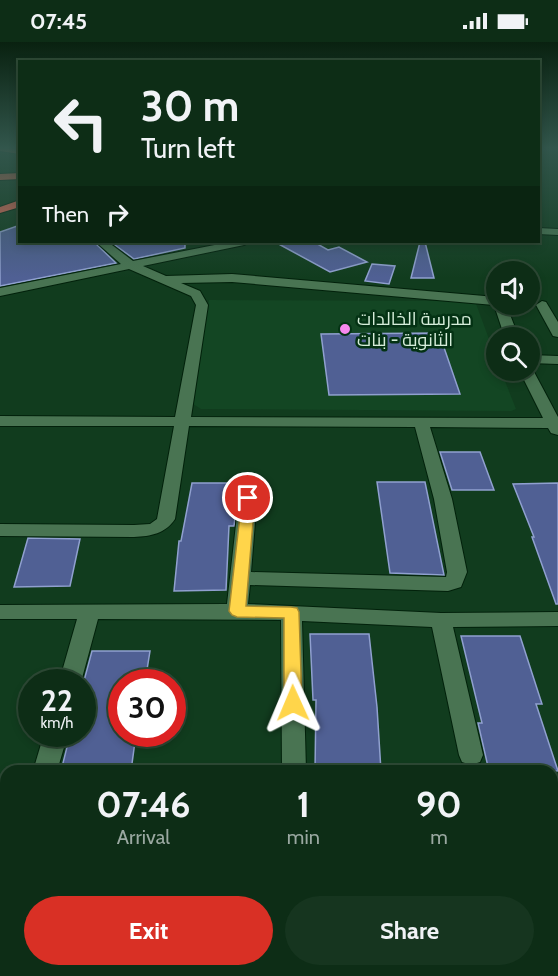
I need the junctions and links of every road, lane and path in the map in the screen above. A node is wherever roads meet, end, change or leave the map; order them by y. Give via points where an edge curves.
1 (17, 205) edge
2 (0, 210) edge
3 (540, 231) edge
4 (558, 232) edge
5 (103, 243) edge
6 (194, 243) edge
7 (238, 243) edge
8 (204, 250) junction
9 (130, 265) junction
10 (165, 280) junction
11 (0, 292) edge
12 (486, 300) edge
13 (540, 305) edge
14 (558, 307) edge
15 (540, 310) edge
16 (557, 330) edge
17 (540, 359) edge
18 (558, 360) edge
19 (532, 381) edge
20 (182, 420) junction
21 (0, 421) edge
22 (421, 422) junction
23 (556, 428) edge
24 (248, 498) dead end
25 (0, 530) edge
26 (240, 579) junction
27 (237, 611) junction
28 (0, 612) edge
29 (291, 612) junction
30 (89, 614) junction
31 (441, 620) junction
32 (558, 620) edge
33 (74, 669) edge
34 (52, 747) edge
35 (471, 755) dead end
36 (47, 765) edge
37 (294, 765) edge

1 - 2 highway
3 - 4 street
5 - 9 street
6 - 8 street
7 - 8 street
8 - 9 street
9 - 10 street
9 - 11 street
10 - 12 street via 232,278
10 - 20 street via 196,294 202,305
13 - 14 street
15 - 16 street
17 - 18 street
19 - 23 street
20 - 21 street
20 - 22 street
20 - 25 street via 163,525 134,531
22 - 23 street
22 - 26 street via 443,499 457,572 454,582
24 - 26 street
26 - 27 street
27 - 29 street
27 - 30 street
28 - 30 street
29 - 31 street
29 - 37 street
30 - 33 street
31 - 32 street
31 - 35 street
34 - 36 street

